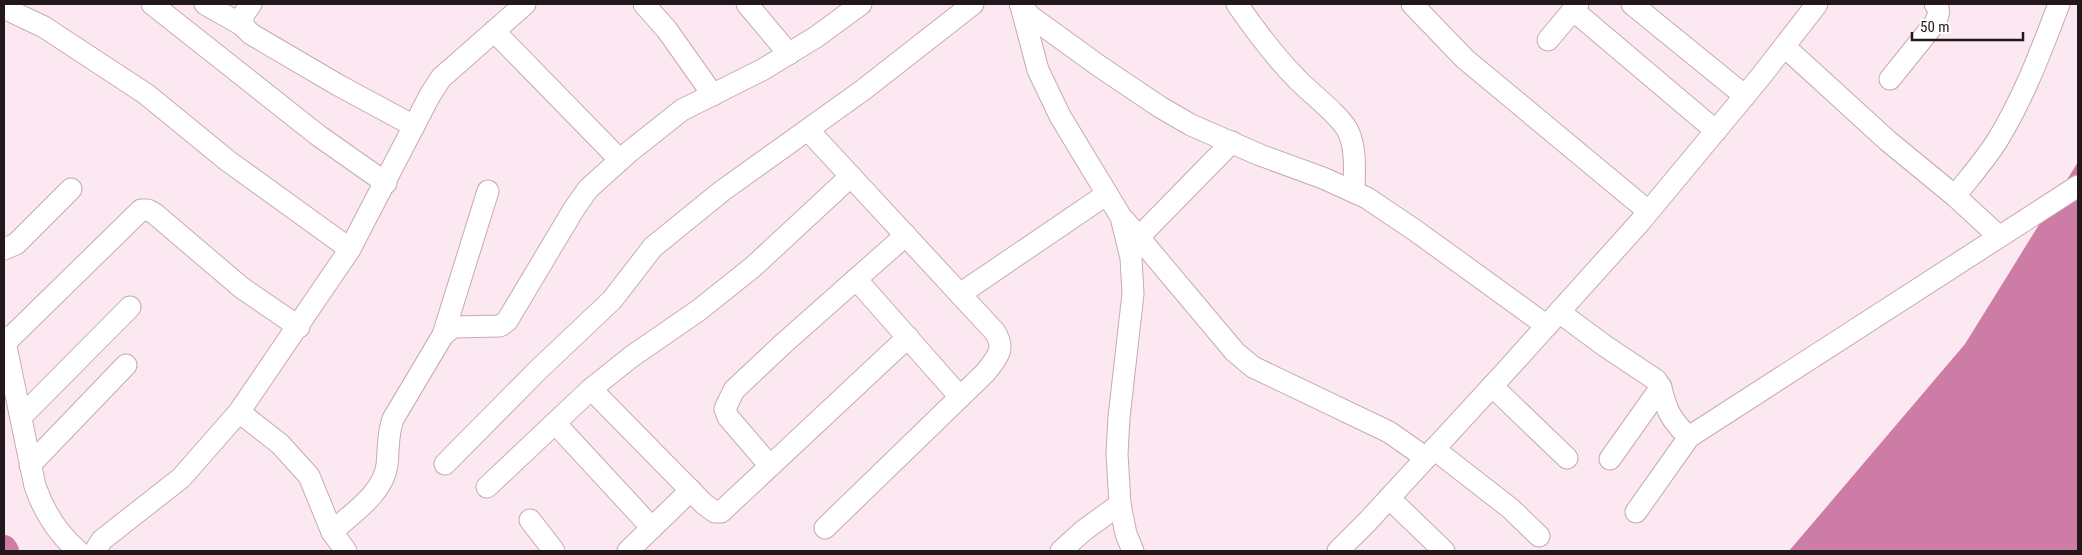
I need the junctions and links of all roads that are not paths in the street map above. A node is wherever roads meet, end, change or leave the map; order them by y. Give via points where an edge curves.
1 (152, 4) edge
2 (205, 4) edge
3 (251, 4) edge
4 (525, 4) edge
5 (644, 4) edge
6 (747, 4) edge
7 (861, 4) edge
8 (973, 4) edge
9 (1237, 4) edge
10 (1412, 4) edge
11 (1632, 4) edge
12 (1817, 4) edge
13 (1935, 4) edge
14 (2059, 4) edge
15 (1020, 5) edge
16 (1575, 7) edge
17 (4, 8) edge
18 (242, 25) junction
19 (494, 31) junction
20 (1548, 40) dead end
21 (1785, 47) junction
22 (789, 54) junction
23 (1890, 78) dead end
24 (712, 95) junction
25 (1745, 96) junction
26 (414, 126) junction
27 (808, 130) junction
28 (1716, 131) junction
29 (1232, 142) junction
30 (620, 160) junction
31 (851, 176) junction
32 (386, 183) junction
33 (2078, 186) edge
34 (71, 189) dead end
35 (488, 191) dead end
36 (1354, 192) junction
37 (1107, 194) junction
38 (1955, 196) junction
39 (1648, 211) junction
40 (1121, 217) junction
41 (1993, 231) dead end
42 (906, 235) junction
43 (1138, 237) junction
44 (4, 249) edge
45 (350, 249) junction
46 (856, 279) junction
47 (960, 294) junction
48 (130, 307) dead end
49 (1553, 319) junction
50 (298, 327) junction
51 (443, 335) junction
52 (908, 337) junction
53 (4, 340) edge
54 (126, 365) dead end
55 (1492, 386) junction
56 (1661, 387) junction
57 (592, 389) junction
58 (960, 397) junction
59 (239, 412) junction
60 (21, 417) junction
61 (555, 423) junction
62 (1688, 437) junction
63 (1430, 454) junction
64 (1567, 458) dead end
65 (1610, 459) dead end
66 (445, 464) dead end
67 (30, 465) junction
68 (770, 466) junction
69 (487, 487) dead end
70 (691, 490) junction
71 (1389, 498) junction
72 (1120, 504) junction
73 (1636, 512) dead end
74 (530, 520) dead end
75 (652, 528) junction
76 (825, 528) dead end
77 (332, 532) junction
78 (1539, 536) dead end
79 (78, 551) edge
80 (95, 551) edge
81 (346, 551) edge
82 (554, 551) edge
83 (628, 551) edge
84 (1060, 551) edge
85 (1132, 551) edge
86 (1338, 551) edge
87 (1444, 551) edge

1 - 32 street via 319,136
2 - 18 street
3 - 18 street
4 - 19 street
5 - 24 street via 667,30
6 - 22 street
7 - 22 street
8 - 27 street
9 - 36 street via 1290,72 1348,130 1354,162
10 - 39 street via 1465,59
11 - 25 street
12 - 21 street
13 - 23 street via 1939,13 1935,23
14 - 38 street via 2030,80 2010,119
15 - 29 street via 1030,16 1160,107 1191,125
15 - 37 street via 1038,70 1060,116
16 - 20 street
16 - 28 street
17 - 45 street via 44,28 146,94 228,161
18 - 26 street via 251,34
19 - 26 street via 441,78
19 - 30 street
21 - 25 street
21 - 38 street via 1888,141
22 - 24 street
24 - 30 street via 682,110
25 - 28 street
26 - 32 street
27 - 31 street
27 - 66 street via 722,191 653,247 612,300
28 - 39 street
29 - 36 street
29 - 43 street
30 - 51 street via 588,189 574,208 507,320 500,326 452,326
31 - 42 street
31 - 57 street via 753,267
32 - 45 street
33 - 62 street
34 - 44 street via 16,244
35 - 51 street
36 - 49 street
37 - 40 street
37 - 47 street
38 - 41 street
39 - 49 street
40 - 43 street
40 - 72 street via 1131,258 1133,294 1119,417
42 - 46 street
42 - 47 street
43 - 63 street via 1235,352 1253,367
45 - 50 street
46 - 52 street
46 - 68 street via 741,383 728,401 725,409 728,417
47 - 58 street via 995,332 1001,348 986,372
48 - 60 street
49 - 55 street
49 - 56 street via 1605,346 1649,374
50 - 53 street via 242,288 155,214 141,210
50 - 59 street
51 - 77 street via 393,419 388,434 384,479 378,489
52 - 58 street
52 - 68 street
53 - 60 street
54 - 67 street
55 - 63 street
55 - 64 street
56 - 62 street via 1673,420
56 - 65 street
57 - 61 street
57 - 70 street
58 - 76 street
59 - 77 street via 280,444 304,469
59 - 80 street via 181,478 102,540
60 - 67 street
61 - 69 street
61 - 75 street
62 - 73 street
63 - 71 street
63 - 78 street via 1510,508
67 - 79 street via 41,504 55,527
68 - 70 street via 721,512 714,512
70 - 75 street
71 - 86 street
71 - 87 street
72 - 84 street
72 - 85 street
74 - 82 street
75 - 83 street
77 - 81 street

